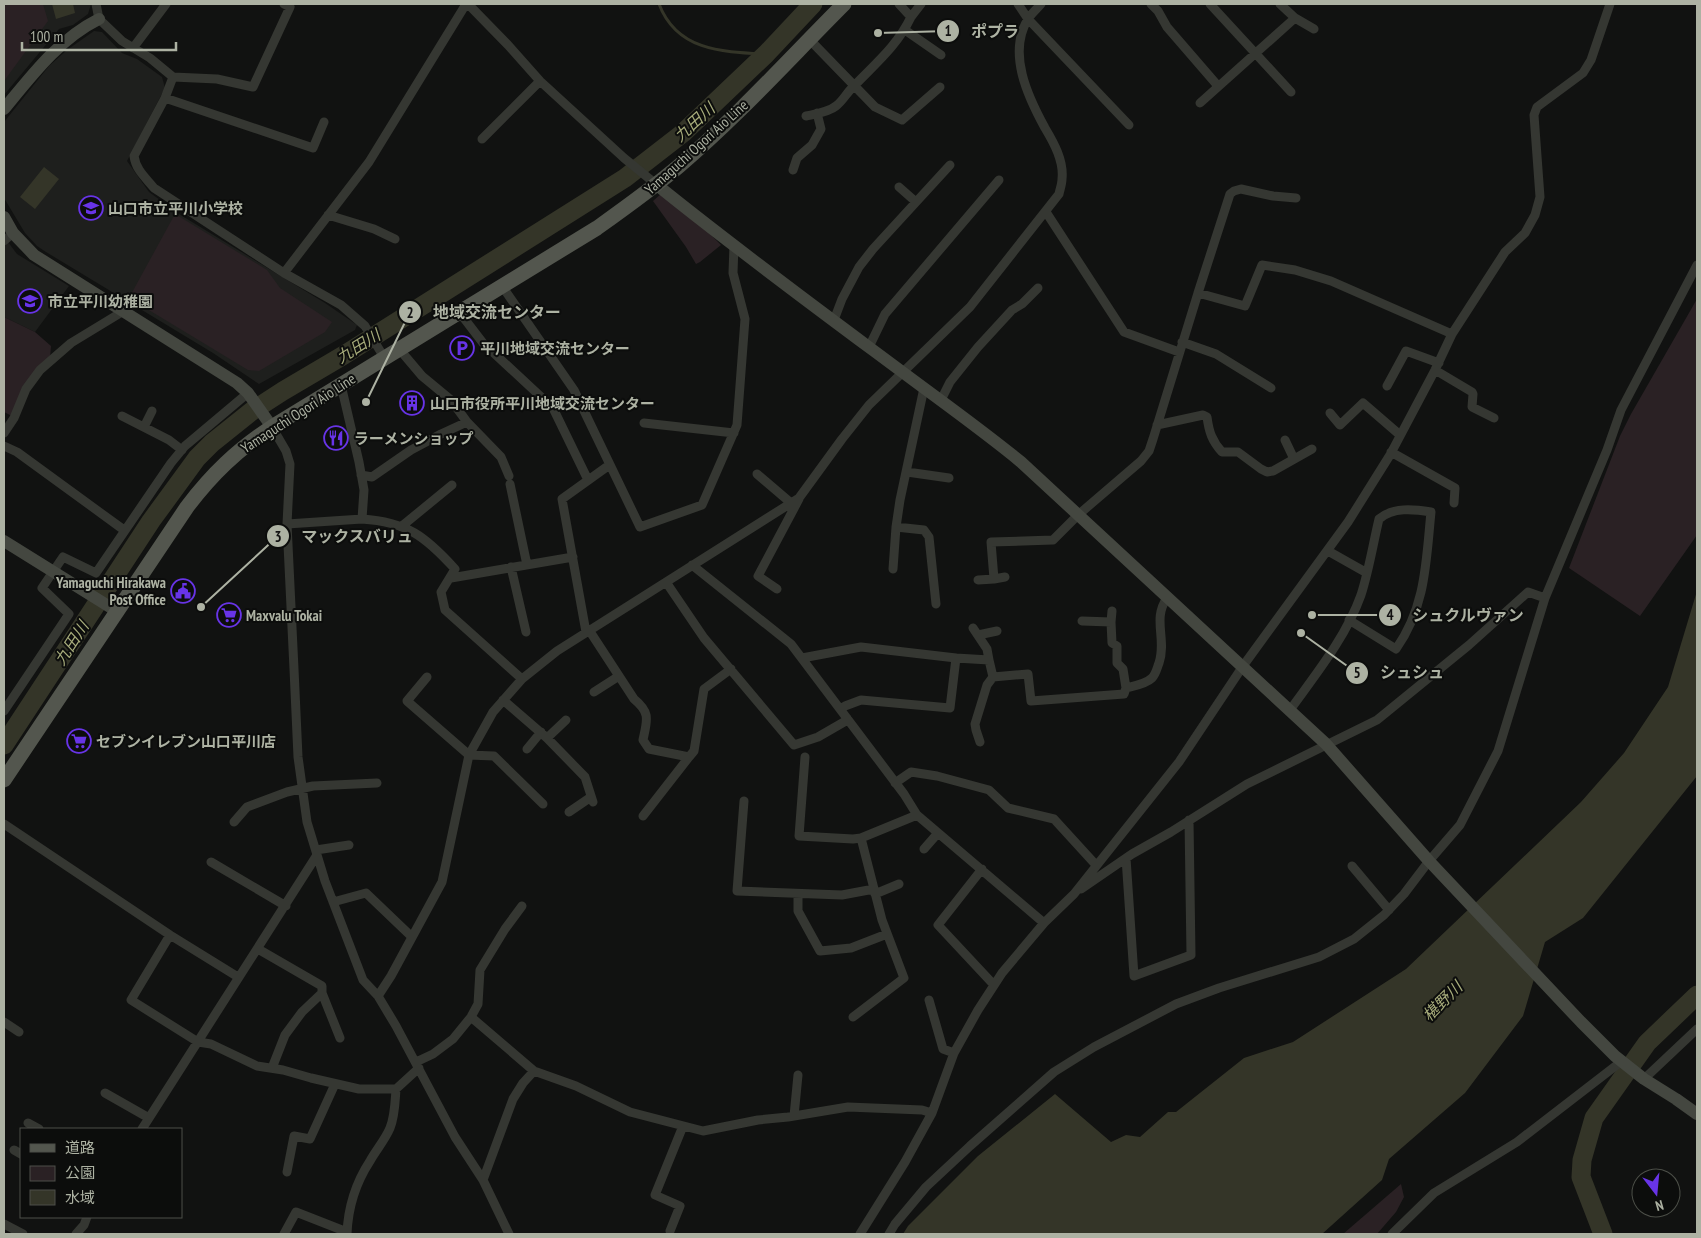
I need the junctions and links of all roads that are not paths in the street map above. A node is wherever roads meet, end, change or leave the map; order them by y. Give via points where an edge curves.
1 (96, 4) edge
2 (166, 4) edge
3 (284, 4) edge
4 (467, 4) edge
5 (844, 4) edge
6 (899, 4) edge
7 (921, 4) edge
8 (1018, 4) edge
9 (1041, 4) edge
10 (1151, 4) edge
11 (1210, 4) edge
12 (1280, 4) edge
13 (1610, 4) edge
14 (911, 17) junction
15 (1028, 18) junction
16 (1295, 18) junction
17 (100, 19) junction
18 (905, 30) junction
19 (1314, 30) dead end
20 (809, 39) junction
21 (133, 48) junction
22 (1256, 54) junction
23 (941, 55) dead end
24 (173, 77) junction
25 (540, 81) junction
26 (853, 86) junction
27 (1218, 86) junction
28 (940, 87) dead end
29 (1291, 92) dead end
30 (165, 98) junction
31 (1200, 103) dead end
32 (4, 109) edge
33 (817, 113) junction
34 (806, 116) dead end
35 (324, 122) dead end
36 (1129, 125) dead end
37 (482, 139) dead end
38 (950, 165) dead end
39 (793, 170) dead end
40 (999, 180) dead end
41 (651, 181) junction
42 (899, 187) dead end
43 (1296, 198) dead end
44 (916, 202) junction
45 (1046, 212) junction
46 (328, 215) junction
47 (4, 217) edge
48 (8, 237) edge
49 (395, 239) dead end
50 (734, 245) junction
51 (1697, 265) edge
52 (284, 273) junction
53 (502, 286) junction
54 (1038, 288) dead end
55 (1198, 293) junction
56 (122, 312) junction
57 (460, 312) junction
58 (834, 320) junction
59 (1452, 334) junction
60 (1182, 342) junction
61 (869, 347) junction
62 (400, 350) junction
63 (1179, 352) junction
64 (382, 354) junction
65 (1437, 367) junction
66 (902, 372) junction
67 (341, 385) junction
68 (1387, 386) dead end
69 (924, 388) junction
70 (1271, 388) dead end
71 (249, 394) junction
72 (941, 400) junction
73 (152, 411) dead end
74 (1330, 413) dead end
75 (122, 416) dead end
76 (1494, 418) dead end
77 (268, 422) junction
78 (467, 422) junction
79 (644, 423) dead end
80 (1157, 426) junction
81 (144, 427) junction
82 (4, 433) edge
83 (734, 433) junction
84 (1400, 435) junction
85 (1285, 440) dead end
86 (4, 446) edge
87 (1312, 449) dead end
88 (182, 450) junction
89 (1392, 452) junction
90 (1294, 459) junction
91 (608, 466) dead end
92 (907, 472) junction
93 (757, 474) dead end
94 (361, 475) junction
95 (949, 478) dead end
96 (588, 480) junction
97 (452, 485) dead end
98 (795, 501) junction
99 (1454, 503) dead end
100 (1078, 515) junction
101 (362, 519) junction
102 (287, 524) junction
103 (402, 526) junction
104 (896, 527) junction
105 (124, 530) junction
106 (4, 541) edge
107 (1328, 551) junction
108 (573, 557) junction
109 (527, 565) junction
110 (692, 565) junction
111 (511, 567) junction
112 (894, 569) dead end
113 (52, 572) junction
114 (1367, 573) junction
115 (1005, 577) dead end
116 (451, 578) junction
117 (994, 579) junction
118 (978, 580) dead end
119 (666, 582) junction
120 (777, 589) dead end
121 (1167, 598) junction
122 (1545, 598) junction
123 (936, 604) dead end
124 (1112, 611) dead end
125 (118, 612) junction
126 (1350, 620) junction
127 (1082, 621) dead end
128 (1111, 622) junction
129 (588, 631) junction
130 (997, 631) dead end
131 (526, 632) dead end
132 (802, 658) junction
133 (956, 658) junction
134 (989, 660) junction
135 (1243, 666) junction
136 (731, 669) junction
137 (619, 676) junction
138 (427, 677) dead end
139 (993, 677) junction
140 (522, 680) junction
141 (1126, 688) junction
142 (594, 692) dead end
143 (504, 700) junction
144 (840, 709) junction
145 (1290, 710) junction
146 (4, 711) edge
147 (847, 718) junction
148 (566, 720) dead end
149 (544, 735) junction
150 (980, 742) dead end
151 (1326, 744) junction
152 (527, 749) dead end
153 (469, 755) junction
154 (689, 757) junction
155 (805, 757) dead end
156 (4, 780) edge
157 (377, 783) dead end
158 (895, 783) junction
159 (302, 788) junction
160 (744, 801) dead end
161 (543, 804) dead end
162 (569, 812) dead end
163 (917, 815) junction
164 (643, 816) dead end
165 (1189, 820) junction
166 (234, 822) dead end
167 (4, 824) edge
168 (938, 833) junction
169 (861, 838) junction
170 (349, 845) dead end
171 (924, 849) dead end
172 (316, 852) junction
173 (1126, 858) junction
174 (211, 862) dead end
175 (1431, 864) junction
176 (1096, 865) junction
177 (1352, 866) dead end
178 (982, 869) junction
179 (899, 884) dead end
180 (874, 891) junction
181 (798, 894) junction
182 (1074, 894) junction
183 (333, 902) junction
184 (286, 906) junction
185 (522, 906) dead end
186 (1389, 910) junction
187 (1044, 923) junction
188 (887, 934) junction
189 (170, 935) junction
190 (412, 937) junction
191 (258, 950) junction
192 (238, 977) junction
193 (994, 985) junction
194 (322, 993) junction
195 (378, 996) junction
196 (929, 1000) dead end
197 (853, 1016) dead end
198 (471, 1017) junction
199 (4, 1022) edge
200 (1697, 1029) edge
201 (19, 1032) dead end
202 (340, 1038) dead end
203 (198, 1042) junction
204 (954, 1053) junction
205 (1619, 1058) junction
206 (417, 1065) junction
207 (272, 1068) junction
208 (534, 1071) junction
209 (798, 1075) dead end
210 (1644, 1079) junction
211 (335, 1084) junction
212 (396, 1089) junction
213 (105, 1093) dead end
214 (932, 1113) junction
215 (1697, 1114) edge
216 (794, 1116) junction
217 (149, 1118) junction
218 (28, 1123) dead end
219 (683, 1126) junction
220 (37, 1128) edge
221 (143, 1128) edge
222 (287, 1172) dead end
223 (483, 1180) junction
224 (87, 1218) edge
225 (4, 1224) edge
226 (670, 1231) dead end
227 (347, 1233) edge
228 (23, 1234) edge
229 (76, 1234) edge
230 (284, 1234) edge
231 (509, 1234) edge
232 (860, 1234) edge
233 (889, 1234) edge
234 (1392, 1234) edge

1 - 17 street
2 - 21 street
3 - 24 street via 290,7 253,87
4 - 25 street
4 - 46 street via 368,162
5 - 20 main road, Yamaguchi Ogori Aio Line
6 - 14 street
7 - 14 street
8 - 15 street
9 - 15 street
10 - 27 street
11 - 22 street
12 - 16 street
13 - 59 street via 1591,60 1583,73 1537,107 1534,115 1540,197 1535,216 1525,233 1504,252
14 - 18 street
15 - 36 street
15 - 45 street via 1021,34 1020,62 1030,95 1060,160 1062,178 1059,194
16 - 19 street
16 - 22 street
17 - 21 street
17 - 32 street via 64,42
18 - 23 street
18 - 26 street via 877,65
20 - 26 street
20 - 41 main road, Yamaguchi Ogori Aio Line via 681,165
21 - 24 street
22 - 27 street
22 - 29 street
24 - 30 street
25 - 37 street
25 - 41 street
26 - 28 street via 875,107 902,120
26 - 33 street via 835,107
27 - 31 street
30 - 35 street via 313,148
30 - 52 street via 134,156 140,172 154,188
33 - 34 street
33 - 39 street via 820,129 812,145 797,158
38 - 44 street
40 - 61 street via 885,314
41 - 50 street
41 - 53 main road, Yamaguchi Ogori Aio Line via 597,228
42 - 44 street
43 - 55 street via 1241,189 1230,194
44 - 58 street via 859,266
45 - 63 street via 1124,332
45 - 66 street via 970,307
46 - 49 street
46 - 52 street
47 - 48 street
48 - 56 street
50 - 58 street
50 - 83 street via 733,273 745,319
51 - 122 street via 1621,410
52 - 64 street via 341,305 365,326
53 - 57 main road, Yamaguchi Ogori Aio Line
53 - 83 street via 574,390 640,527 702,505
54 - 72 street via 978,346 950,382
55 - 59 street via 1245,306 1262,264 1331,281
55 - 60 street
56 - 71 street via 224,374
56 - 82 street via 71,343 40,370 26,389
57 - 62 main road, Yamaguchi Ogori Aio Line
57 - 96 street via 483,343 553,408
58 - 61 street
59 - 65 street
60 - 63 street
60 - 70 street via 1216,354
61 - 66 street
62 - 64 main road, Yamaguchi Ogori Aio Line
62 - 78 street via 422,376 451,400
63 - 80 street
64 - 67 main road, Yamaguchi Ogori Aio Line
65 - 68 street via 1402,350
65 - 76 street via 1474,394 1472,408
65 - 84 street
66 - 69 street
66 - 98 street via 869,405
67 - 77 main road, Yamaguchi Ogori Aio Line
67 - 94 street
69 - 72 street
69 - 92 street
71 - 77 street
71 - 88 street
72 - 100 street via 1021,462
73 - 81 street
74 - 84 street via 1340,424 1360,400
75 - 81 street
77 - 102 street via 290,464
77 - 125 main road, Yamaguchi Ogori Aio Line via 205,483
78 - 94 street via 411,450 372,477
78 - 109 street via 502,456
79 - 83 street
80 - 90 street via 1203,415 1210,435 1222,452 1238,452 1267,472
80 - 100 street via 1149,451 1141,461
81 - 88 street
84 - 89 street
85 - 90 street
86 - 105 street via 17,452
87 - 90 street
88 - 105 street
89 - 99 street via 1455,488
89 - 107 street
91 - 96 street
92 - 95 street
92 - 104 street
93 - 98 street
94 - 101 street via 364,490
96 - 108 street via 562,499
97 - 103 street
98 - 110 street
98 - 120 street via 758,576
100 - 117 street via 1054,540 991,542
100 - 121 street
101 - 102 street
101 - 103 street via 383,520
102 - 159 street
103 - 116 street via 434,546 455,570
104 - 112 street
104 - 123 street via 924,530 929,537
105 - 113 street via 96,573 63,557
106 - 113 street
107 - 114 street
107 - 135 street
108 - 109 street
108 - 129 street
109 - 111 street
110 - 119 street
110 - 132 street via 791,644
111 - 116 street
111 - 131 street
113 - 125 street
113 - 146 street via 42,588 69,614
114 - 126 street
114 - 126 street via 1379,519 1386,513 1411,509 1431,512 1421,597 1396,649
115 - 117 street
116 - 140 street via 441,592 445,610
117 - 118 street
119 - 129 street
119 - 136 street via 704,638
121 - 135 street
121 - 141 street via 1161,606 1159,618 1163,645 1157,669 1153,677
122 - 151 street via 1528,592 1377,720
122 - 175 street via 1498,751 1460,825
124 - 128 street
125 - 156 main road, Yamaguchi Ogori Aio Line
126 - 145 street
127 - 128 street
128 - 141 street via 1112,643 1117,646 1117,663 1122,669
129 - 137 street
129 - 140 street
130 - 134 street via 976,632 987,648
132 - 133 street via 861,647
132 - 144 street
133 - 134 street
133 - 144 street via 950,708 861,700
134 - 139 street
135 - 145 street
135 - 176 street via 1179,762
136 - 147 street via 794,745 818,737
136 - 154 street via 704,689 694,751
137 - 142 street
137 - 154 street via 634,699 644,707 647,720 643,740 649,749
138 - 153 street via 407,701
139 - 141 street via 1028,674 1031,702 1124,694
139 - 150 street via 987,685 975,724
140 - 143 street
143 - 149 street
143 - 153 street via 493,712
144 - 147 street
145 - 151 street
147 - 158 street
148 - 149 street
149 - 152 street
149 - 162 street via 585,777 592,800
151 - 165 street via 1247,784
151 - 175 street
153 - 161 street via 494,756
153 - 190 street via 442,882
154 - 164 street
155 - 169 street via 795,836
157 - 159 street
158 - 163 street
158 - 176 street via 911,772 989,790 1005,807 1054,820
159 - 166 street via 247,807
159 - 172 street
160 - 181 street via 737,891
163 - 168 street
163 - 169 street
165 - 173 street
165 - 173 street via 1191,955 1134,976
167 - 189 street
168 - 171 street
168 - 178 street
169 - 180 street
170 - 172 street
172 - 183 street
172 - 184 street
173 - 182 street
174 - 184 street
175 - 186 street
175 - 205 street
176 - 182 street
177 - 186 street
178 - 187 street
178 - 193 street via 938,925
179 - 180 street
180 - 181 street via 842,895
180 - 188 street
181 - 188 street via 798,911 820,950 851,948
182 - 187 street
183 - 190 street via 366,894
183 - 195 street via 363,980
184 - 191 street
185 - 198 street via 480,970 478,1004
186 - 233 street via 1354,938 1319,957 1176,1004 1054,1072 934,1180
187 - 193 street
188 - 197 street via 904,978
189 - 192 street
189 - 203 street via 131,1000
190 - 195 street
191 - 192 street
191 - 194 street via 322,986
192 - 203 street
193 - 204 street
194 - 202 street
194 - 207 street via 302,1012 285,1036
195 - 206 street
196 - 204 street via 943,1049
198 - 206 street via 453,1039
198 - 208 street
199 - 201 street
200 - 210 street
203 - 207 street via 211,1044 257,1066
203 - 217 street
204 - 214 street
205 - 210 street
205 - 234 street via 1517,1142 1434,1193
206 - 212 street
206 - 223 street
207 - 211 street
208 - 219 street via 576,1086 630,1112
208 - 223 street via 513,1099
209 - 216 street
210 - 215 street
211 - 212 street via 359,1089
211 - 222 street via 310,1139 294,1136
212 - 227 street via 391,1125 356,1187 348,1214
213 - 217 street
214 - 216 street via 848,1107
214 - 232 street via 906,1162
216 - 219 street via 703,1131
217 - 221 street
218 - 220 street
219 - 226 street via 655,1195 680,1206
223 - 231 street
224 - 229 street
225 - 228 street
227 - 230 street via 296,1212

